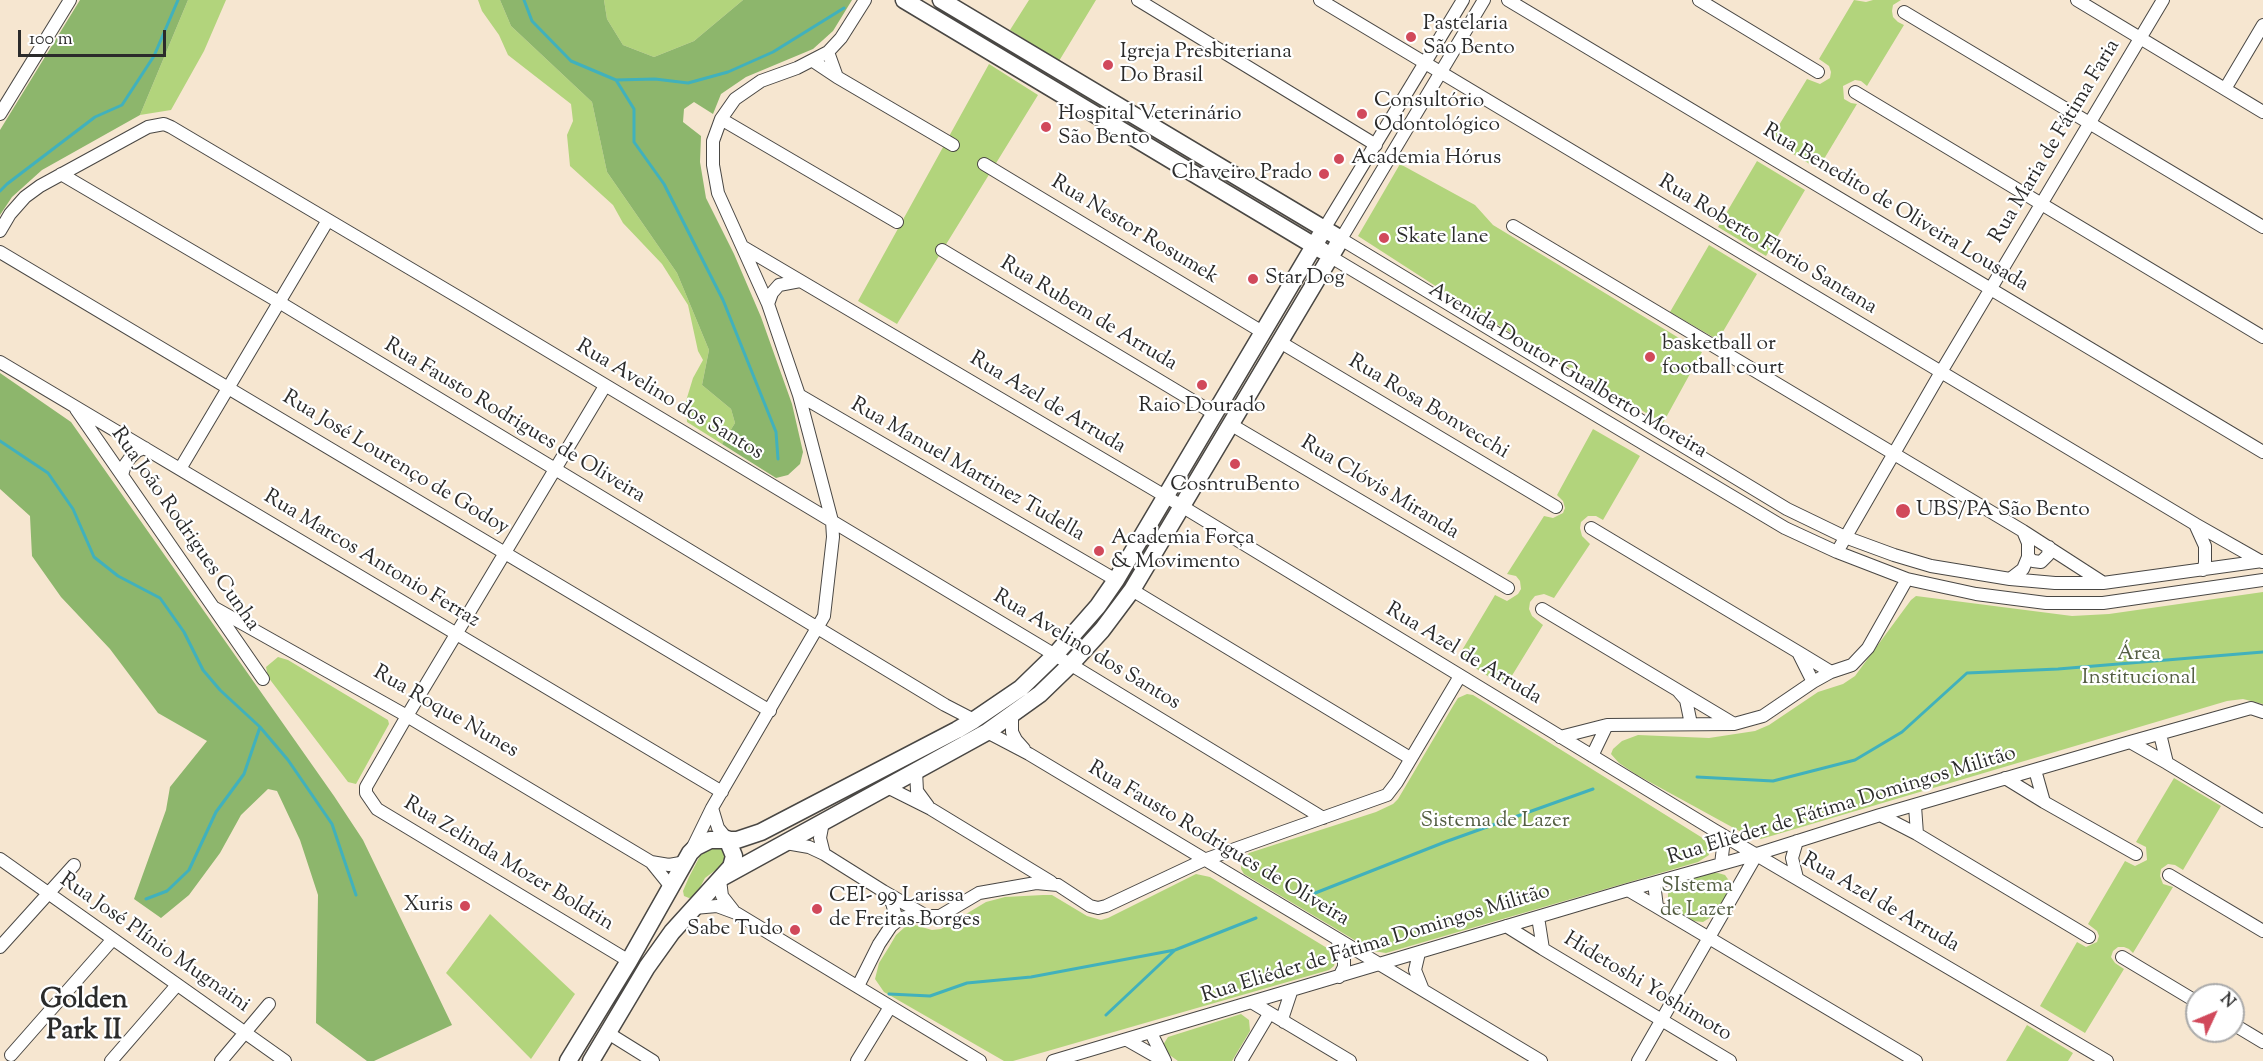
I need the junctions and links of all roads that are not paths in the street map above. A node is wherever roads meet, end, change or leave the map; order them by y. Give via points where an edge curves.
1 (70, 0) edge
2 (865, 0) edge
3 (904, 0) edge
4 (941, 0) edge
5 (1138, 0) edge
6 (1320, 0) edge
7 (1463, 0) edge
8 (1484, 0) edge
9 (1508, 0) edge
10 (1699, 0) edge
11 (2077, 0) edge
12 (2163, 0) edge
13 (1904, 12) dead end
14 (2263, 25) edge
15 (2140, 38) junction
16 (828, 52) junction
17 (813, 61) junction
18 (1425, 63) junction
19 (1818, 72) dead end
20 (1441, 74) junction
21 (837, 77) junction
22 (2225, 89) junction
23 (1855, 92) dead end
24 (2263, 112) edge
25 (0, 114) edge
26 (721, 119) junction
27 (2090, 124) junction
28 (953, 145) dead end
29 (1376, 145) junction
30 (984, 164) dead end
31 (61, 174) junction
32 (2042, 205) junction
33 (328, 220) junction
34 (897, 222) dead end
35 (1513, 226) dead end
36 (2263, 227) edge
37 (1324, 229) junction
38 (0, 231) edge
39 (1341, 239) junction
40 (1314, 246) junction
41 (743, 248) junction
42 (942, 250) dead end
43 (0, 252) edge
44 (1331, 257) junction
45 (800, 281) junction
46 (1992, 290) junction
47 (279, 302) junction
48 (768, 304) junction
49 (1264, 333) junction
50 (2263, 337) edge
51 (1280, 342) junction
52 (0, 362) edge
53 (1941, 372) junction
54 (605, 386) junction
55 (229, 387) junction
56 (799, 395) junction
57 (73, 404) junction
58 (1215, 414) junction
59 (1230, 424) junction
60 (145, 448) junction
61 (2263, 452) edge
62 (1894, 453) junction
63 (180, 469) junction
64 (555, 469) junction
65 (122, 476) junction
66 (1165, 496) junction
67 (1181, 507) junction
68 (1556, 507) dead end
69 (832, 521) junction
70 (2195, 524) junction
71 (1591, 528) dead end
72 (2024, 531) junction
73 (1845, 537) junction
74 (2049, 548) junction
75 (505, 552) junction
76 (1837, 552) junction
77 (2028, 557) junction
78 (2262, 562) edge
79 (2203, 570) junction
80 (1907, 579) junction
81 (2010, 579) junction
82 (1116, 580) junction
83 (2263, 580) edge
84 (2103, 583) junction
85 (1508, 588) dead end
86 (1132, 590) junction
87 (213, 607) junction
88 (1542, 609) dead end
89 (818, 628) junction
90 (457, 635) junction
91 (1798, 652) junction
92 (1055, 655) junction
93 (1071, 665) junction
94 (1831, 672) junction
95 (1460, 676) junction
96 (263, 679) dead end
97 (1813, 682) junction
98 (1679, 691) junction
99 (945, 705) junction
100 (1703, 705) junction
101 (770, 711) junction
102 (2263, 712) edge
103 (1012, 715) junction
104 (407, 716) junction
105 (974, 720) junction
106 (1697, 724) junction
107 (1734, 724) junction
108 (1607, 725) junction
109 (957, 730) junction
110 (987, 732) junction
111 (2160, 734) junction
112 (1560, 736) junction
113 (2130, 742) junction
114 (1029, 754) junction
115 (1592, 756) junction
116 (1410, 758) junction
117 (2167, 764) junction
118 (878, 770) junction
119 (2035, 770) junction
120 (916, 771) junction
121 (2004, 778) junction
122 (887, 786) junction
123 (722, 792) junction
124 (2044, 802) junction
125 (1915, 806) junction
126 (712, 808) junction
127 (932, 809) junction
128 (1880, 815) junction
129 (1323, 818) junction
130 (2263, 820) edge
131 (823, 822) junction
132 (1714, 830) junction
133 (1917, 834) junction
134 (727, 839) junction
135 (1797, 841) junction
136 (786, 843) junction
137 (824, 854) junction
138 (1757, 854) junction
139 (2136, 854) dead end
140 (688, 857) junction
141 (0, 859) edge
142 (1204, 860) junction
143 (651, 862) junction
144 (1721, 864) junction
145 (74, 865) dead end
146 (2169, 875) dead end
147 (1797, 878) junction
148 (721, 879) junction
149 (1654, 883) junction
150 (1058, 885) junction
151 (672, 888) junction
152 (1628, 890) junction
153 (883, 891) junction
154 (48, 893) junction
155 (1657, 907) junction
156 (694, 908) junction
157 (736, 913) junction
158 (926, 916) junction
159 (1538, 917) junction
160 (897, 920) junction
161 (1506, 926) junction
162 (2263, 931) edge
163 (2089, 937) dead end
164 (1709, 938) junction
165 (113, 939) junction
166 (1337, 939) junction
167 (0, 947) edge
168 (1544, 949) junction
169 (1419, 952) junction
170 (2122, 957) dead end
171 (629, 961) junction
172 (1380, 964) junction
173 (1338, 977) junction
174 (177, 985) junction
175 (858, 986) junction
176 (1423, 990) junction
177 (1291, 992) junction
178 (2185, 995) edge
179 (1252, 1003) junction
180 (269, 1004) dead end
181 (890, 1007) junction
182 (1269, 1014) junction
183 (1662, 1020) junction
184 (1284, 1022) junction
185 (2245, 1031) edge
186 (245, 1032) junction
187 (1151, 1033) junction
188 (608, 1034) junction
189 (1127, 1040) junction
190 (2263, 1042) edge
191 (11, 1055) dead end
192 (973, 1059) edge
193 (111, 1061) edge
194 (221, 1061) edge
195 (285, 1061) edge
196 (568, 1061) edge
197 (591, 1061) edge
198 (653, 1061) edge
199 (857, 1061) edge
200 (1053, 1061) edge
201 (1165, 1061) edge
202 (1240, 1061) edge
203 (1350, 1061) edge
204 (1541, 1061) edge
205 (1638, 1061) edge
206 (1730, 1061) edge
207 (1916, 1061) edge
208 (2107, 1061) edge

1 - 25 street
2 - 16 street
3 - 40 main road, Avenida Doutor Gualberto Moreira
4 - 37 main road, Avenida Doutor Gualberto Moreira
5 - 29 street
6 - 18 street, Rua Roberto Florio Santana
7 - 18 street
8 - 20 street
9 - 46 street, Rua Benedito de Oliveira Lousada
10 - 19 street
11 - 15 street
12 - 15 street, Rua Maria de Fátima Faria
13 - 27 street
14 - 22 street
15 - 22 street
15 - 27 street, Rua Maria de Fátima Faria
16 - 17 street
16 - 21 street
17 - 21 street
17 - 26 street via 753,85 735,99
18 - 20 street, Rua Roberto Florio Santana
18 - 29 street
20 - 39 street
20 - 53 street, Rua Roberto Florio Santana
21 - 28 street
22 - 24 street
23 - 32 street
26 - 34 street
26 - 41 street via 713,141 715,178 724,211
27 - 32 street, Rua Maria de Fátima Faria
27 - 36 street
29 - 37 street
30 - 49 street, Rua Nestor Rosumek
31 - 33 street, Rua Avelino dos Santos via 148,127 164,124
31 - 38 street, Rua Avelino dos Santos via 25,197
31 - 47 street, Rua Fausto Rodrigues de Oliveira
32 - 46 street, Rua Maria de Fátima Faria
32 - 50 street
33 - 47 street
33 - 54 street, Rua Avelino dos Santos
35 - 62 street
37 - 39 main road, Avenida Doutor Gualberto Moreira
37 - 40 main road
39 - 44 main road
39 - 73 street, Avenida Doutor Gualberto Moreira via 1787,509
40 - 44 main road, Avenida Doutor Gualberto Moreira
40 - 49 main road
41 - 45 street, Rua Azel de Arruda
41 - 48 street
42 - 58 street, Rua Rubem de Arruda
43 - 55 street, Rua José Lourenço de Godoy
44 - 51 main road
44 - 76 street, Avenida Doutor Gualberto Moreira via 1734,499
45 - 48 street via 779,285
45 - 66 street, Rua Azel de Arruda
46 - 53 street, Rua Maria de Fátima Faria
46 - 61 street, Rua Benedito de Oliveira Lousada
47 - 55 street
47 - 64 street, Rua Fausto Rodrigues de Oliveira
48 - 56 street
49 - 51 main road
49 - 58 main road
51 - 59 main road
51 - 68 street, Rua Rosa Bonvecchi
52 - 57 street, Rua Marcos Antonio Ferraz
53 - 62 street, Rua Maria de Fátima Faria
53 - 70 street, Rua Roberto Florio Santana
54 - 64 street
54 - 69 street, Rua Avelino dos Santos
55 - 63 street
55 - 75 street, Rua José Lourenço de Godoy
56 - 69 street
56 - 82 street, Rua Manuel Martinez Tudella
57 - 60 street, Rua Marcos Antonio Ferraz
57 - 65 street, Rua João Rodrigues Cunha
58 - 66 main road
59 - 67 main road
59 - 85 street, Rua Clóvis Miranda
60 - 63 street, Rua Marcos Antonio Ferraz
60 - 65 street via 130,458
62 - 72 street
62 - 73 street, Rua Maria de Fátima Faria
63 - 90 street, Rua Marcos Antonio Ferraz
64 - 75 street
64 - 89 street, Rua Fausto Rodrigues de Oliveira
65 - 87 street, Rua João Rodrigues Cunha
66 - 67 street, Rua Azel de Arruda
66 - 82 main road
67 - 86 main road
67 - 95 street, Rua Azel de Arruda
69 - 89 street via 826,602
69 - 92 street, Rua Avelino dos Santos
70 - 78 street, Rua Roberto Florio Santana
70 - 79 street via 2205,546
71 - 91 street
72 - 74 street
72 - 77 street
73 - 76 street, Rua Maria de Fátima Faria
73 - 81 street, Avenida Doutor Gualberto Moreira via 1931,566
74 - 77 street via 2041,562
74 - 84 street
75 - 90 street
75 - 101 street, Rua José Lourenço de Godoy
76 - 80 street, Avenida Doutor Gualberto Moreira
77 - 81 street via 2023,569
78 - 79 street, Avenida Doutor Gualberto Moreira
79 - 84 street, Avenida Doutor Gualberto Moreira
80 - 83 street, Avenida Doutor Gualberto Moreira via 1976,594 2046,603 2103,603
80 - 94 street via 1868,648 1852,665
81 - 84 street, Avenida Doutor Gualberto Moreira
82 - 92 main road
86 - 93 main road
86 - 116 street
87 - 96 street, Rua João Rodrigues Cunha
87 - 104 street, Rua Roque Nunes
88 - 98 street
89 - 99 street, Rua Fausto Rodrigues de Oliveira
89 - 101 street
90 - 104 street
90 - 123 street, Rua Marcos Antonio Ferraz
91 - 94 street
91 - 97 street
92 - 93 street, Rua Avelino dos Santos
92 - 105 main road via 1021,688
93 - 103 main road
93 - 129 street, Rua Avelino dos Santos
94 - 97 street
95 - 112 street, Rua Azel de Arruda
95 - 116 street
97 - 107 street via 1763,716
98 - 100 street
98 - 106 street
99 - 105 street, Rua Fausto Rodrigues de Oliveira
99 - 109 street
100 - 106 street via 1705,712
100 - 107 street
101 - 123 street
102 - 111 street, Rua Eliéder de Fátima Domingos Militão via 2251,708
103 - 110 main road
103 - 114 street, Rua Fausto Rodrigues de Oliveira via 1012,732
104 - 143 street, Rua Roque Nunes
104 - 171 street, Rua Zelinda Mozer Boldrin via 366,787 377,809
105 - 109 main road
106 - 107 street
106 - 108 street
108 - 112 street
108 - 115 street
109 - 118 main road
110 - 114 street, Rua Fausto Rodrigues de Oliveira
110 - 120 main road
111 - 113 street, Rua Eliéder de Fátima Domingos Militão
111 - 117 street
112 - 115 street, Rua Azel de Arruda
113 - 117 street
113 - 119 street, Rua Eliéder de Fátima Domingos Militão
114 - 142 street, Rua Fausto Rodrigues de Oliveira
115 - 132 street, Rua Azel de Arruda
116 - 129 street via 1387,795
117 - 130 street
118 - 122 main road
118 - 134 main road via 761,832
119 - 121 street, Rua Eliéder de Fátima Domingos Militão
119 - 124 street
120 - 122 main road
120 - 127 street via 917,791
121 - 124 street
121 - 125 street, Rua Eliéder de Fátima Domingos Militão
122 - 127 street
122 - 131 main road
123 - 126 street
124 - 139 street
125 - 128 street, Rua Eliéder de Fátima Domingos Militão
125 - 133 street
126 - 134 street via 718,828
126 - 140 street
127 - 150 street
128 - 133 street
128 - 135 street, Rua Eliéder de Fátima Domingos Militão
129 - 142 street
131 - 136 main road
131 - 137 street via 820,838
132 - 138 street, Rua Azel de Arruda
132 - 144 street via 1723,848
133 - 163 street
134 - 140 main road via 702,842
134 - 148 main road via 734,861
135 - 138 street, Rua Eliéder de Fátima Domingos Militão
135 - 147 street via 1792,858
136 - 137 street
136 - 148 main road
137 - 153 street
138 - 144 street, Rua Eliéder de Fátima Domingos Militão
138 - 147 street, Rua Azel de Arruda
138 - 164 street
140 - 143 street, Rua Roque Nunes via 669,865
140 - 151 main road
141 - 154 street, Rua José Plínio Mugnaini
142 - 150 street via 1098,908
142 - 166 street, Rua Fausto Rodrigues de Oliveira
143 - 151 street, Rua Roque Nunes
144 - 149 street, Rua Eliéder de Fátima Domingos Militão
145 - 154 street
146 - 162 street
147 - 208 street, Rua Azel de Arruda
148 - 156 main road
148 - 157 street via 722,896
149 - 152 street, Rua Eliéder de Fátima Domingos Militão
149 - 155 street
150 - 158 street via 1028,883 988,891 940,916
151 - 156 main road, Rua Roque Nunes via 677,901
151 - 171 main road
152 - 155 street
152 - 159 street, Rua Eliéder de Fátima Domingos Militão
153 - 158 street
153 - 160 street
154 - 165 street, Rua José Plínio Mugnaini
154 - 167 street
155 - 164 street
156 - 157 street via 710,905
156 - 188 main road via 647,967
157 - 175 street
158 - 160 street
159 - 161 street, Rua Eliéder de Fátima Domingos Militão
159 - 168 street, Hidetoshi Yoshimoto
160 - 175 street via 879,944
161 - 168 street, Hidetoshi Yoshimoto
161 - 169 street, Rua Eliéder de Fátima Domingos Militão
164 - 183 street
164 - 207 street
165 - 174 street, Rua José Plínio Mugnaini
165 - 191 street
166 - 172 street, Rua Fausto Rodrigues de Oliveira
166 - 173 street via 1344,957
168 - 183 street, Hidetoshi Yoshimoto
169 - 172 street, Rua Eliéder de Fátima Domingos Militão
169 - 176 street via 1415,970
170 - 178 street
171 - 196 main road
172 - 173 street, Rua Eliéder de Fátima Domingos Militão
172 - 176 street, Rua Fausto Rodrigues de Oliveira
173 - 177 street, Rua Eliéder de Fátima Domingos Militão
174 - 186 street, Rua José Plínio Mugnaini
174 - 193 street
175 - 181 street
176 - 204 street, Rua Fausto Rodrigues de Oliveira
177 - 179 street, Rua Eliéder de Fátima Domingos Militão
177 - 184 street
179 - 182 street
179 - 187 street, Rua Eliéder de Fátima Domingos Militão
180 - 186 street
181 - 192 street
181 - 199 street
182 - 184 street
182 - 202 street
183 - 205 street
183 - 206 street, Hidetoshi Yoshimoto
184 - 203 street
185 - 190 street
186 - 194 street
186 - 195 street, Rua José Plínio Mugnaini
187 - 189 street, Rua Eliéder de Fátima Domingos Militão
187 - 201 street
188 - 197 main road
188 - 198 street
189 - 200 street, Rua Eliéder de Fátima Domingos Militão
189 - 201 street

